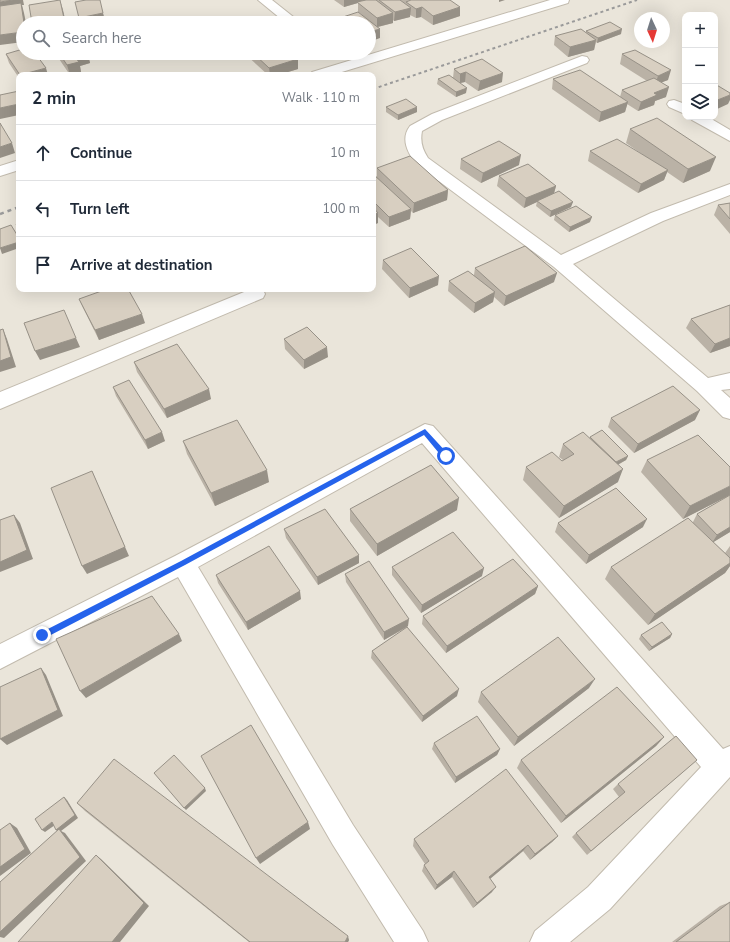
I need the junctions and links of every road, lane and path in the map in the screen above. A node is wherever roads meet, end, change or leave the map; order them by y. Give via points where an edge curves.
1 (264, 0) edge
2 (563, 0) edge
3 (285, 16) edge
4 (376, 56) edge
5 (345, 60) edge
6 (362, 60) edge
7 (582, 60) dead end
8 (349, 64) junction
9 (326, 72) edge
10 (702, 120) edge
11 (730, 136) edge
12 (16, 166) edge
13 (0, 171) edge
14 (730, 189) edge
15 (560, 263) junction
16 (256, 294) dead end
17 (730, 381) edge
18 (704, 386) junction
19 (0, 401) edge
20 (730, 411) edge
21 (183, 563) junction
22 (0, 657) edge
23 (725, 764) edge
24 (412, 942) edge
25 (546, 942) edge

1 - 3 street
2 - 4 street
5 - 8 street
6 - 8 street
7 - 15 street via 437,117 415,129 412,139 422,161
8 - 9 street
10 - 11 street
12 - 13 street
14 - 15 street via 657,217
15 - 18 street
16 - 19 street
17 - 18 street
18 - 20 street
21 - 22 street
21 - 23 street via 425,432
21 - 24 street via 343,835
23 - 25 street via 599,898

